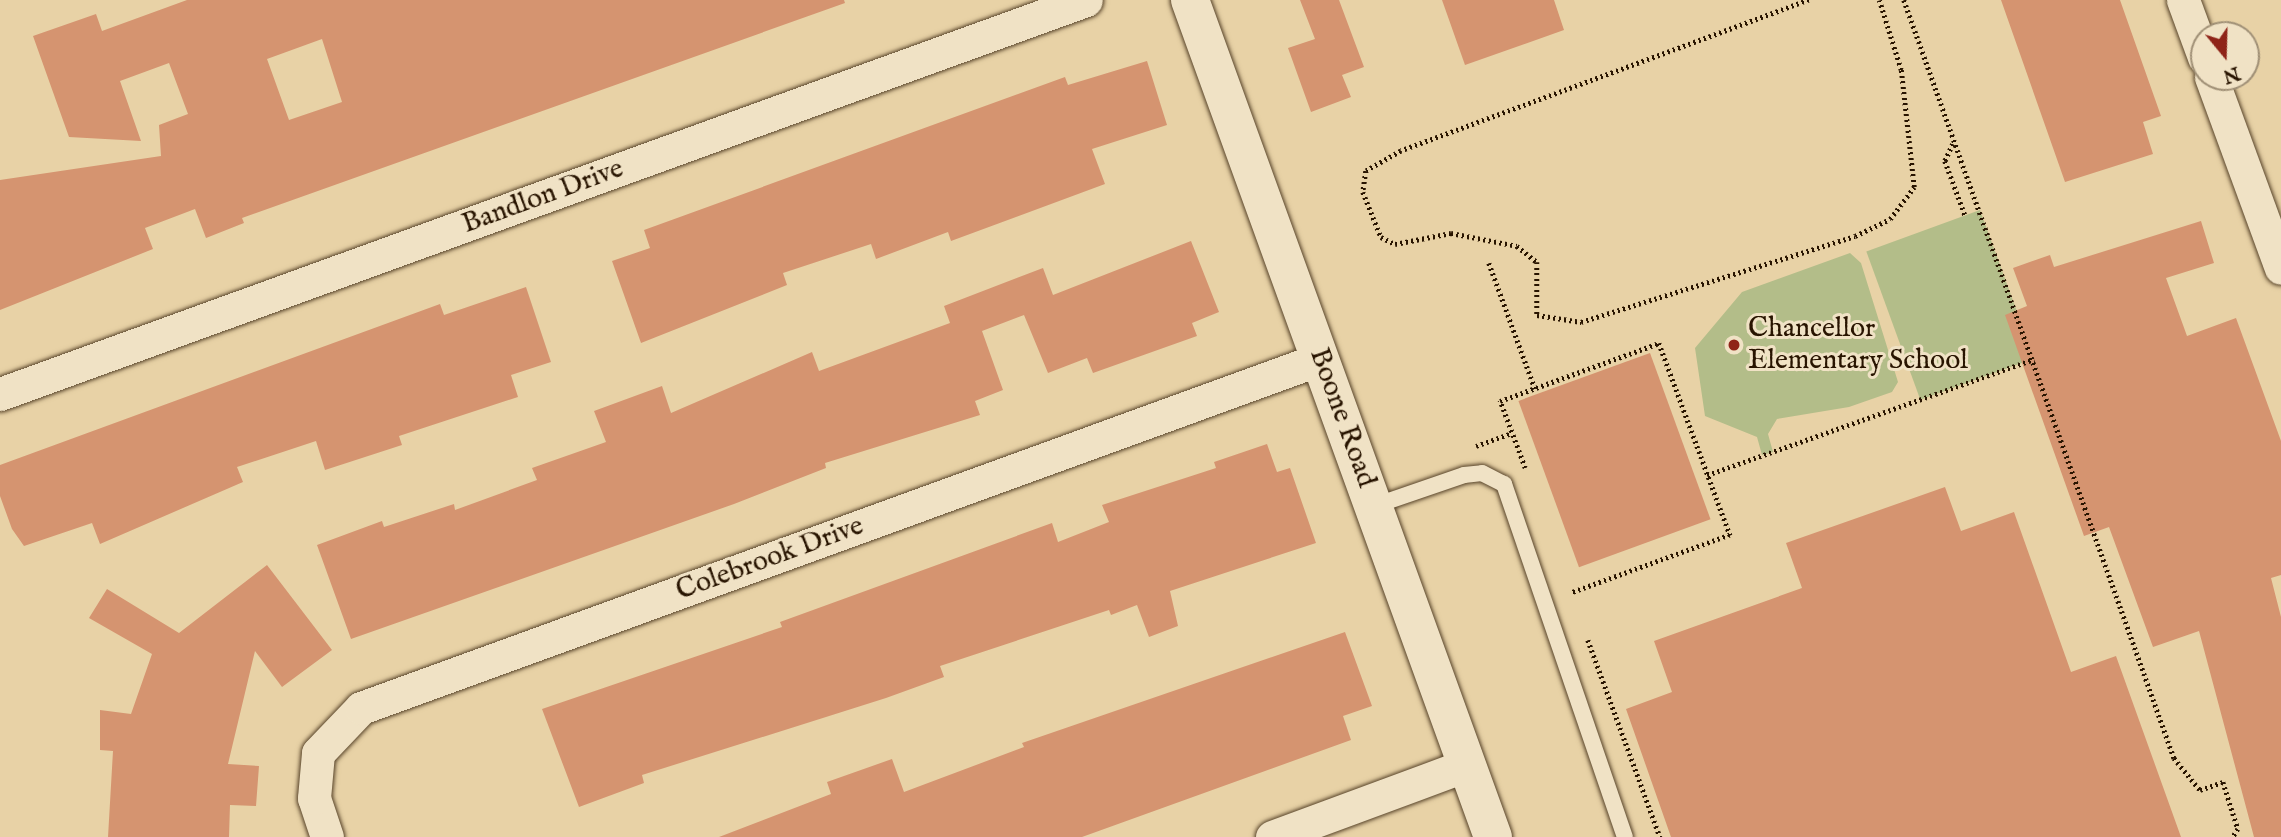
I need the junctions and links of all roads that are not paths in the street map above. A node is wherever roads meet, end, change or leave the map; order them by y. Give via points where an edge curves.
1 (1086, 0) edge
2 (1190, 0) edge
3 (2183, 0) edge
4 (2191, 21) edge
5 (2216, 91) edge
6 (2281, 268) edge
7 (1320, 359) junction
8 (0, 394) edge
9 (1374, 506) junction
10 (1467, 765) junction
11 (327, 837) edge
12 (1272, 837) edge
13 (1493, 837) edge
14 (1625, 837) edge

1 - 8 street, Bandlon Drive
2 - 7 street, Boone Road
3 - 4 street
5 - 6 street
7 - 9 street, Boone Road
7 - 11 street, Colebrook Drive via 361,708 318,752 314,798
9 - 10 street, Boone Road
9 - 14 lane via 1464,475 1482,473 1504,484
10 - 12 street
10 - 13 street, Boone Road

